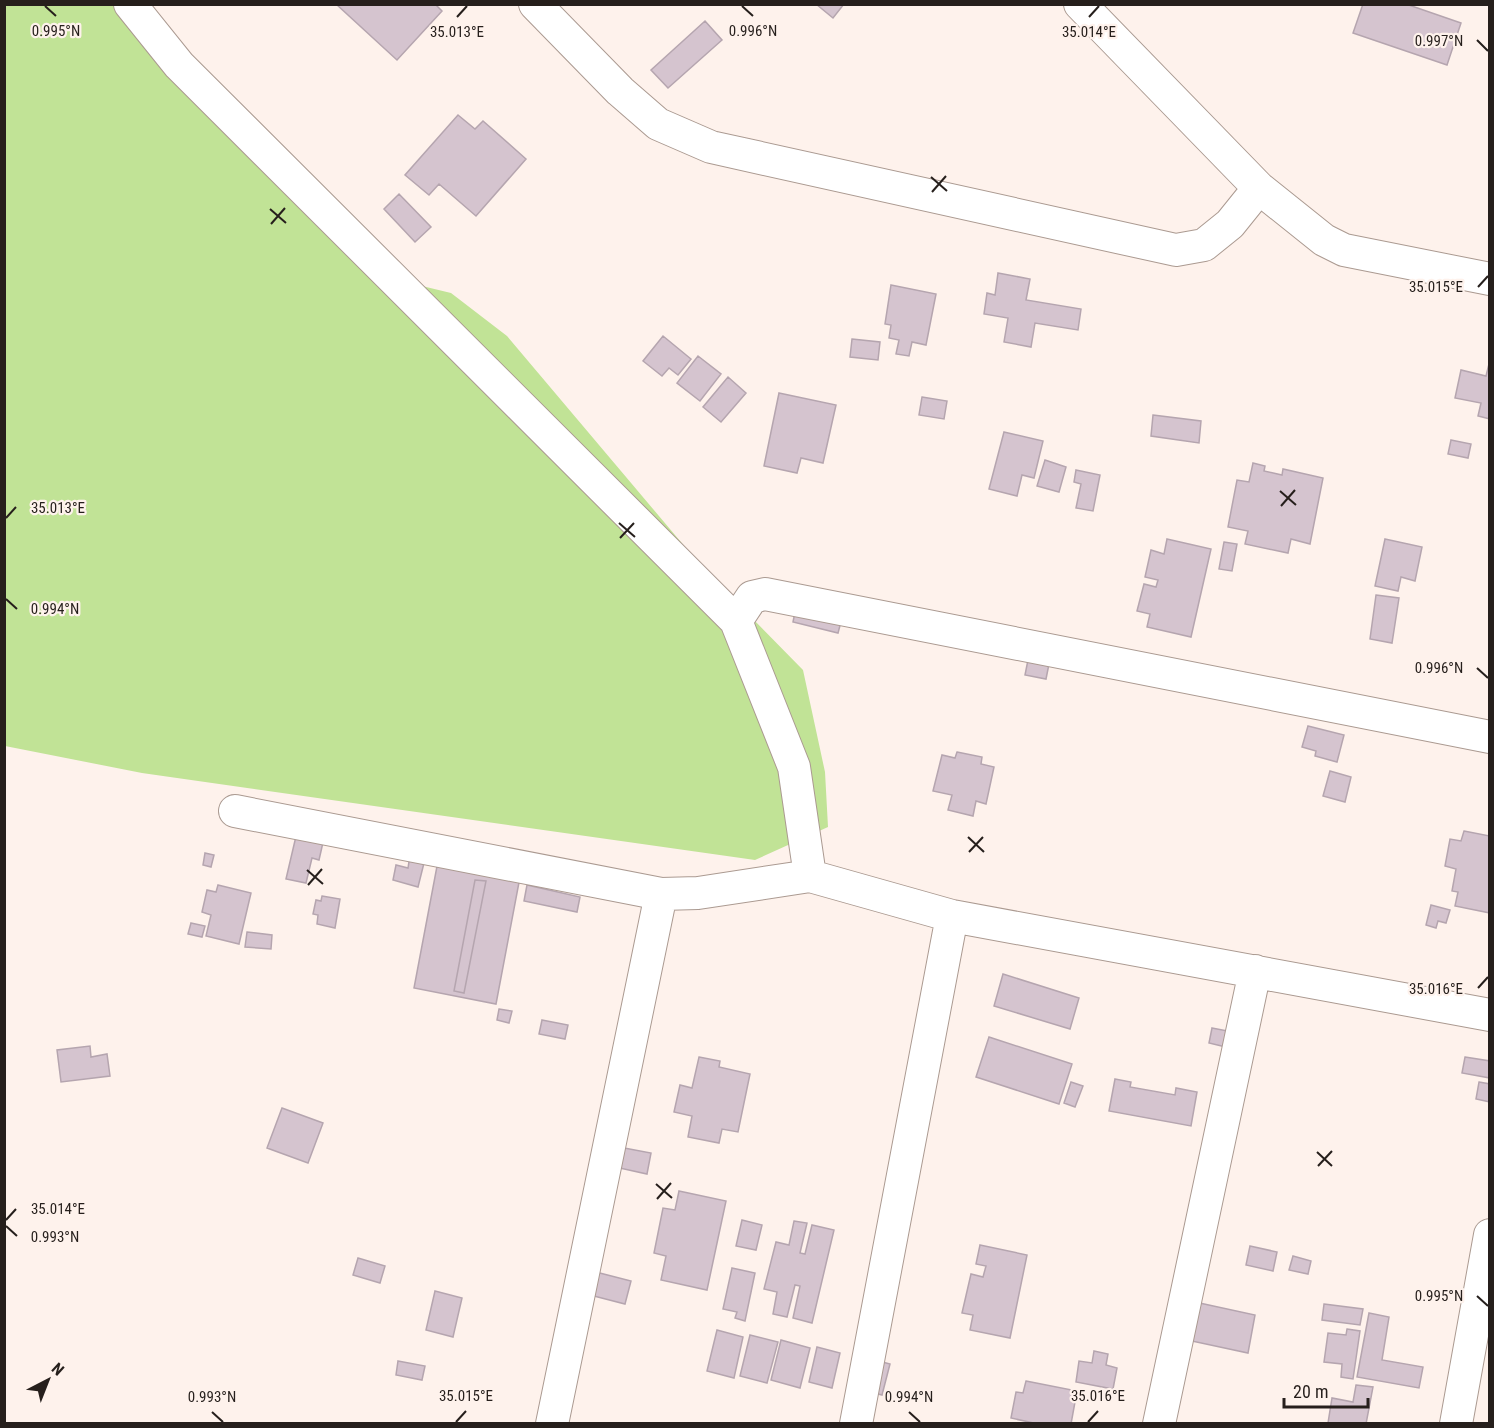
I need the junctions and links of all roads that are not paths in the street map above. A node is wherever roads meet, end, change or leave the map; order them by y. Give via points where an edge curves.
1 (130, 4) edge
2 (535, 4) edge
3 (1080, 4) edge
4 (1259, 188) junction
5 (1490, 279) edge
6 (736, 621) junction
7 (1490, 737) edge
8 (235, 811) dead end
9 (810, 876) junction
10 (662, 894) junction
11 (952, 916) junction
12 (1255, 971) junction
13 (1490, 1015) edge
14 (1490, 1235) edge
15 (552, 1424) edge
16 (856, 1424) edge
17 (1159, 1424) edge
18 (1456, 1424) edge

1 - 6 street via 178,65
2 - 4 street via 658,124 711,147 1176,250 1204,245 1230,224
3 - 4 street
4 - 5 street via 1324,240 1344,250
6 - 7 street via 752,597 765,594
6 - 9 street via 794,767
8 - 10 street
9 - 10 street via 698,893
9 - 11 street
10 - 15 street
11 - 12 street
11 - 16 street
12 - 13 street
12 - 17 street
14 - 18 street

